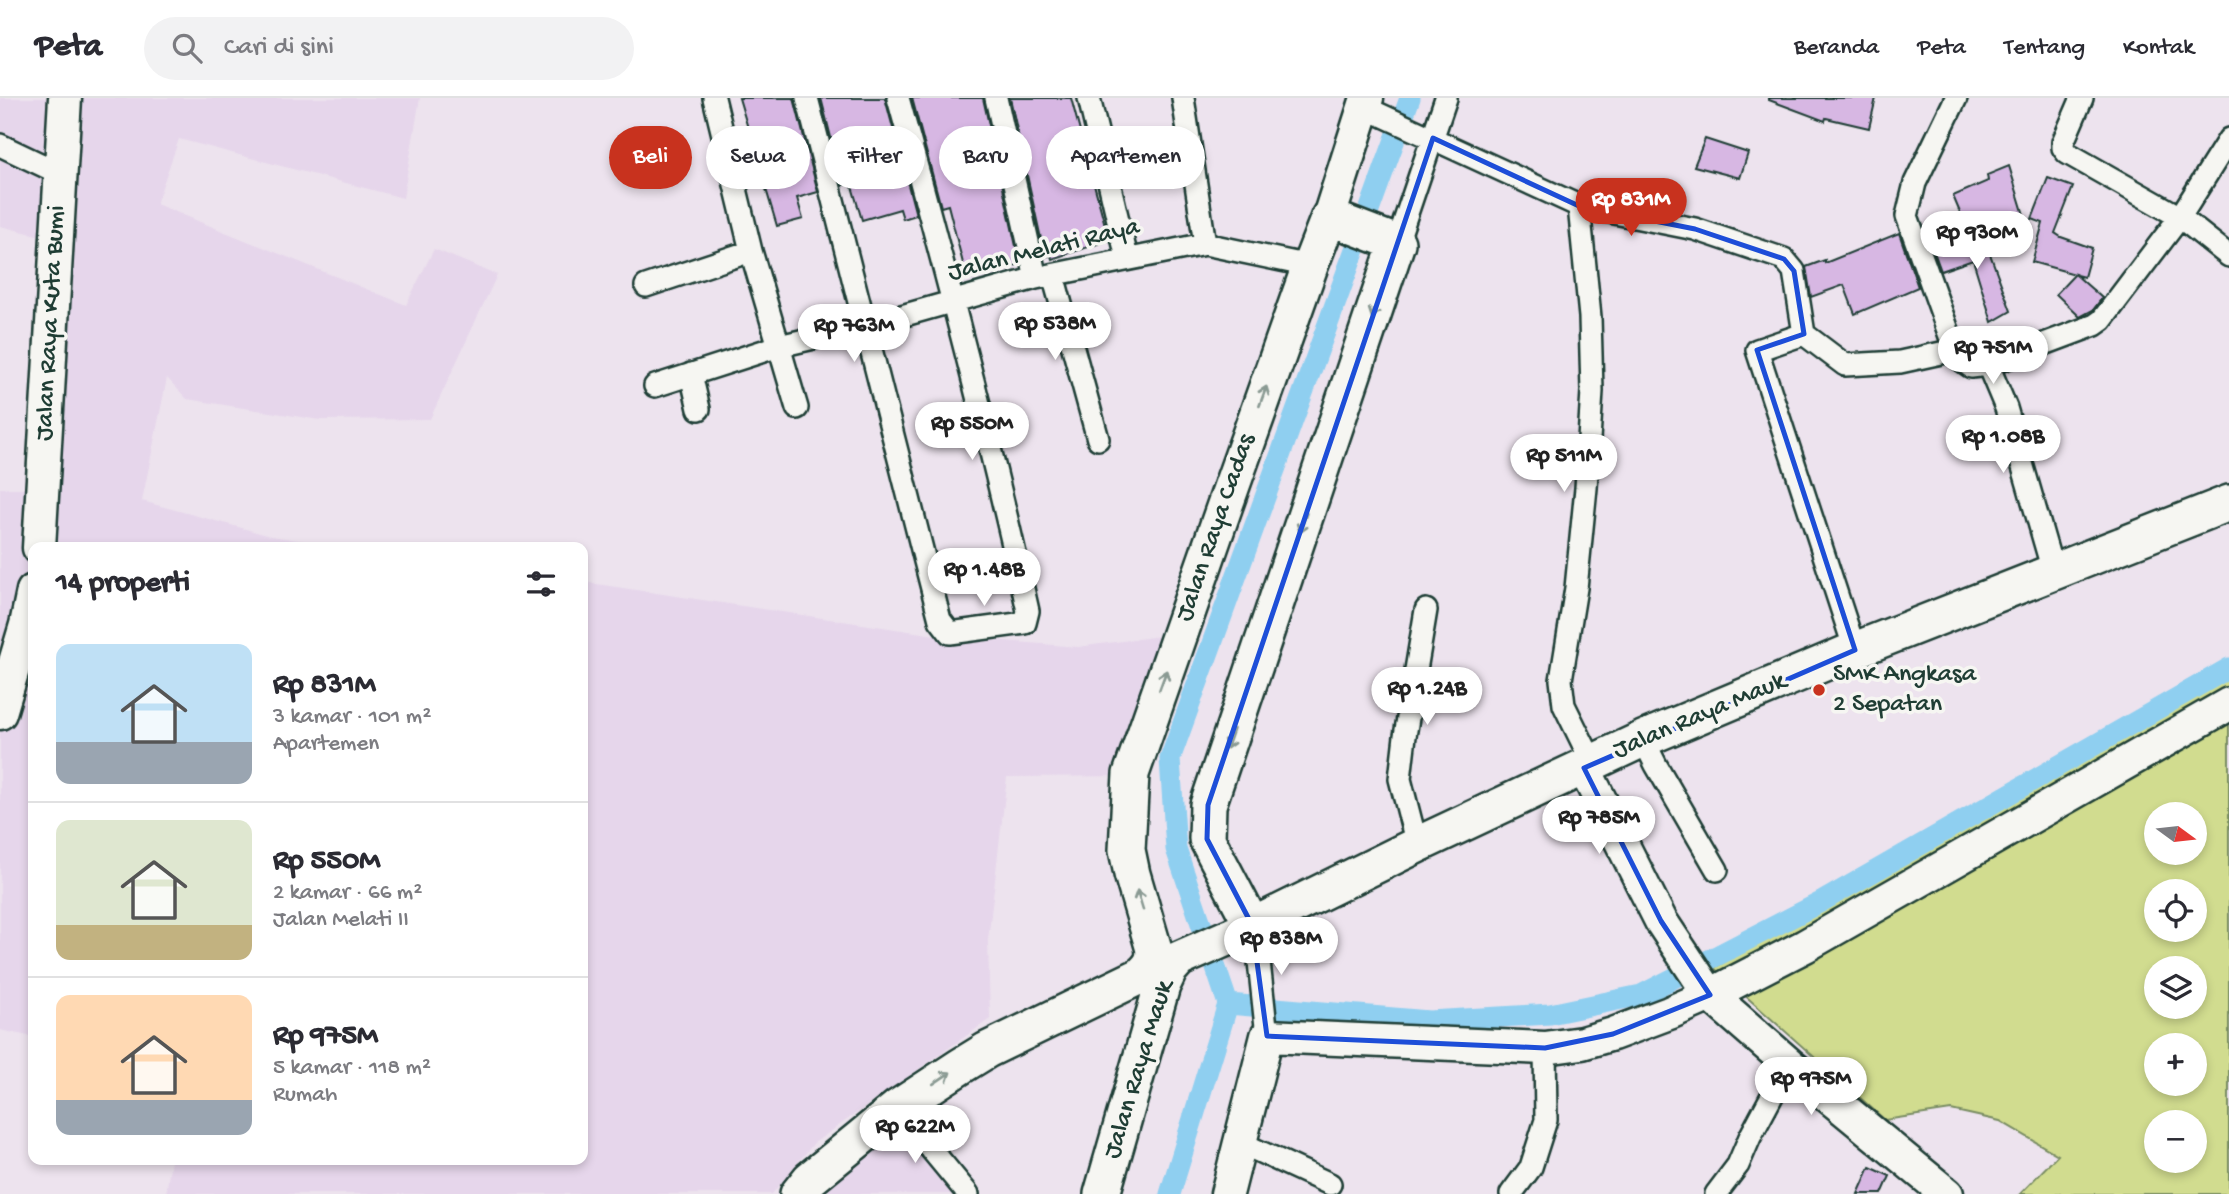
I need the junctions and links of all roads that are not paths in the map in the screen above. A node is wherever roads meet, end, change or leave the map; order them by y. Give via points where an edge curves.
1 (65, 98) edge
2 (714, 98) edge
3 (807, 98) edge
4 (898, 98) edge
5 (996, 98) edge
6 (1089, 98) edge
7 (1183, 98) edge
8 (1446, 98) edge
9 (1956, 98) edge
10 (2082, 98) edge
11 (1372, 107) edge
12 (1428, 136) junction
13 (2229, 139) edge
14 (0, 145) edge
15 (61, 174) junction
16 (1579, 206) junction
17 (2180, 217) junction
18 (1336, 220) junction
19 (1391, 241) junction
20 (1205, 244) junction
21 (751, 251) junction
22 (2229, 256) edge
23 (1127, 258) junction
24 (1310, 266) junction
25 (1045, 276) junction
26 (646, 286) dead end
27 (954, 301) junction
28 (866, 326) junction
29 (1804, 334) junction
30 (779, 346) junction
31 (1955, 350) junction
32 (1989, 365) junction
33 (691, 374) junction
34 (655, 386) dead end
35 (797, 408) dead end
36 (699, 409) dead end
37 (1098, 439) dead end
38 (2229, 503) edge
39 (39, 542) edge
40 (2053, 571) junction
41 (1426, 611) dead end
42 (28, 615) edge
43 (1855, 650) junction
44 (2229, 704) edge
45 (0, 713) edge
46 (1643, 739) junction
47 (1588, 766) junction
48 (1417, 845) junction
49 (1717, 870) dead end
50 (1249, 934) junction
51 (1165, 962) junction
52 (1705, 988) junction
53 (1266, 1026) junction
54 (1545, 1048) junction
55 (1789, 1064) junction
56 (897, 1108) junction
57 (1241, 1143) junction
58 (1330, 1184) dead end
59 (1933, 1190) edge
60 (798, 1194) edge
61 (968, 1194) edge
62 (1102, 1194) edge
63 (1227, 1194) edge
64 (1511, 1194) edge
65 (1716, 1194) edge

1 - 15 street, Jalan Raya Kuta Bumi
2 - 21 street
3 - 28 street
4 - 27 street
5 - 25 street
6 - 23 street
7 - 20 street
8 - 12 street
9 - 31 street via 1915,183 1907,216
10 - 17 street via 2063,142 2067,153
11 - 12 street
11 - 18 street, Jalan Raya Cadas
12 - 16 street
12 - 19 street
13 - 17 street
14 - 15 street
15 - 39 street, Jalan Raya Kuta Bumi
16 - 29 street via 1695,229 1784,258 1794,271
16 - 47 street via 1592,391 1576,588 1562,680 1564,705
17 - 22 street
17 - 32 street via 2095,326
18 - 19 main road
18 - 24 main road, Jalan Raya Cadas
19 -> 50 main road via 1208,805 1207,839
20 - 23 street, Jalan Melati Raya
20 - 24 street
21 - 26 street
21 - 30 street
23 - 25 street, Jalan Melati Raya
51 -> 24 main road, Jalan Raya Cadas via 1154,953 1132,874 1128,850 1131,774
25 - 27 street, Jalan Melati Raya
25 - 37 street
27 - 28 street, Jalan Melati Raya
27 - 28 street via 1028,611 1025,623 950,634 940,620
28 - 30 street, Jalan Melati Raya
29 - 31 street via 1845,365 1900,362
29 - 43 street via 1757,350
30 - 33 street, Jalan Melati Raya
30 - 35 street
31 - 32 street via 1971,367
32 - 40 street
33 - 34 street, Jalan Melati Raya
33 - 36 street
38 - 40 main road, Jalan Raya Mauk
40 - 43 main road, Jalan Raya Mauk
41 - 48 street via 1400,779
42 - 45 street
43 - 46 main road, Jalan Raya Mauk
44 - 52 street via 1805,946
46 - 47 main road, Jalan Raya Mauk
46 - 49 street
47 - 48 main road, Jalan Raya Mauk
47 - 52 street via 1661,921
48 - 50 main road, Jalan Raya Mauk
50 - 51 main road, Jalan Raya Mauk
50 - 53 street
56 -> 51 main road via 987,1050
51 - 62 main road, Jalan Raya Mauk via 1170,969
52 - 54 street via 1613,1034
52 - 55 street
53 - 54 street
53 - 57 street
54 - 64 street via 1546,1120 1531,1167
55 - 59 street
55 - 65 street via 1738,1165
56 - 60 main road
56 - 61 street
57 - 58 street
57 - 63 street

